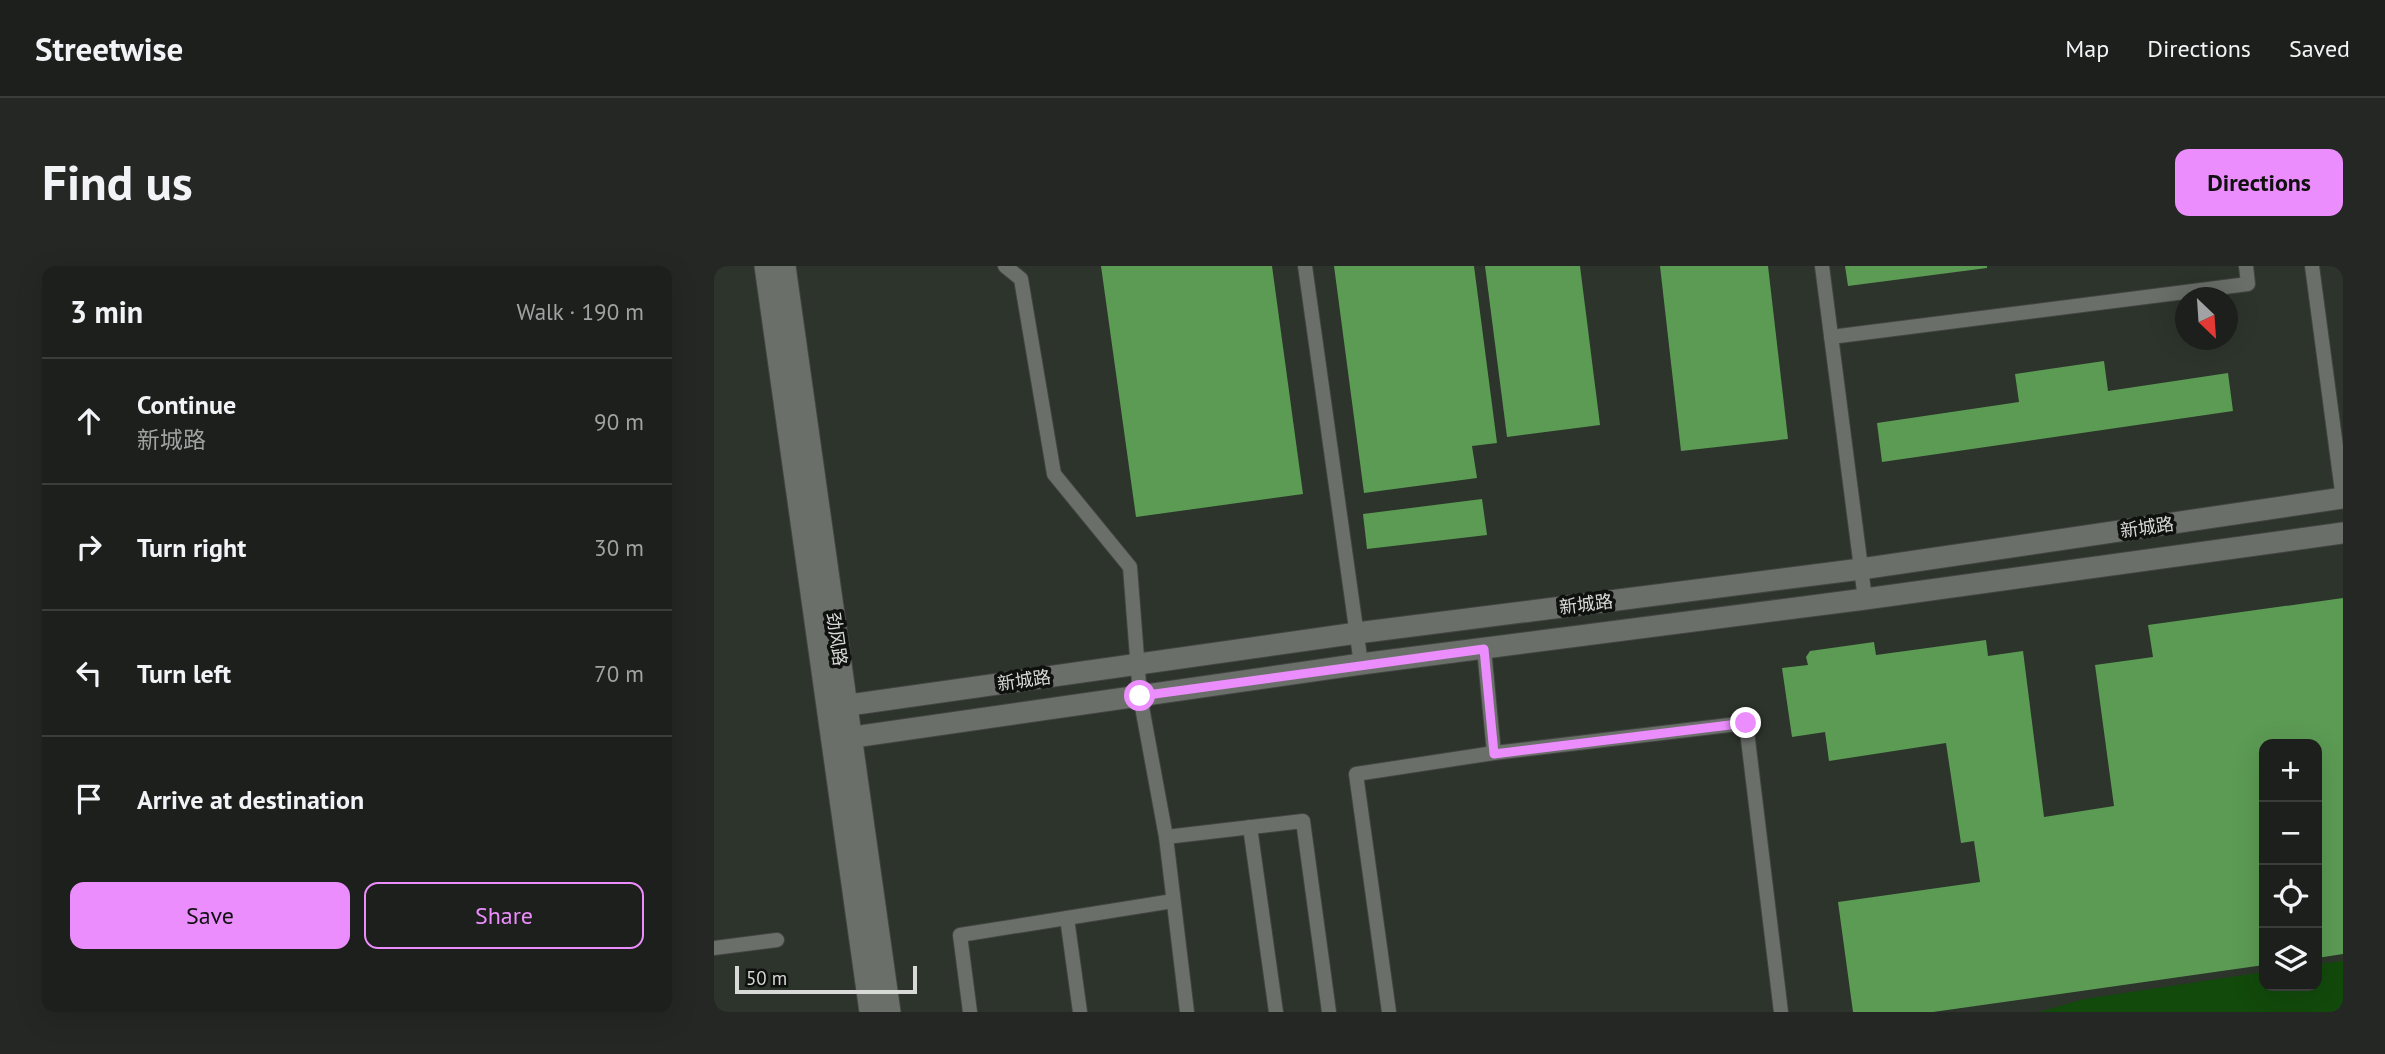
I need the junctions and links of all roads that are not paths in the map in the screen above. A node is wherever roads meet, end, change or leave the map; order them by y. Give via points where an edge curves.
1 (765, 266) edge
2 (785, 266) edge
3 (1005, 266) edge
4 (1305, 266) edge
5 (1822, 266) edge
6 (2246, 266) edge
7 (2312, 266) edge
8 (1831, 337) junction
9 (2343, 499) edge
10 (2343, 533) edge
11 (1861, 569) junction
12 (1865, 599) junction
13 (1357, 633) junction
14 (1484, 649) junction
15 (1138, 664) junction
16 (1361, 664) junction
17 (1140, 696) junction
18 (837, 707) junction
19 (841, 738) junction
20 (1494, 754) junction
21 (1250, 827) junction
22 (1166, 837) junction
23 (1173, 901) junction
24 (1067, 918) junction
25 (776, 940) dead end
26 (714, 948) edge
27 (870, 1012) edge
28 (890, 1012) edge
29 (970, 1012) edge
30 (1080, 1012) edge
31 (1187, 1012) edge
32 (1276, 1012) edge
33 (1329, 1012) edge
34 (1389, 1012) edge
35 (1781, 1012) edge

1 - 18 street, 劲风路
2 - 18 street, 劲风路
3 - 15 lane via 1021,279 1054,474 1130,567
4 - 13 lane
5 - 8 lane
6 - 8 lane via 2248,284
7 - 9 lane
8 - 11 lane
9 - 11 street, 新城路
10 - 12 street, 新城路
11 - 12 lane
11 - 13 street, 新城路
12 - 14 street, 新城路
13 - 15 street, 新城路
13 - 16 lane
14 - 16 street, 新城路
14 - 20 lane
15 - 17 lane
15 - 18 street, 新城路
16 - 17 street, 新城路
17 - 19 street, 新城路
17 - 22 lane
18 - 19 street, 劲风路
19 - 27 street, 劲风路
19 - 28 street, 劲风路
20 - 34 lane via 1356,774
20 - 35 lane via 1746,723
21 - 22 lane
21 - 32 lane
21 - 33 lane via 1303,821
22 - 23 lane
23 - 24 lane
23 - 31 lane
24 - 29 lane via 960,935
24 - 30 lane
25 - 26 lane

